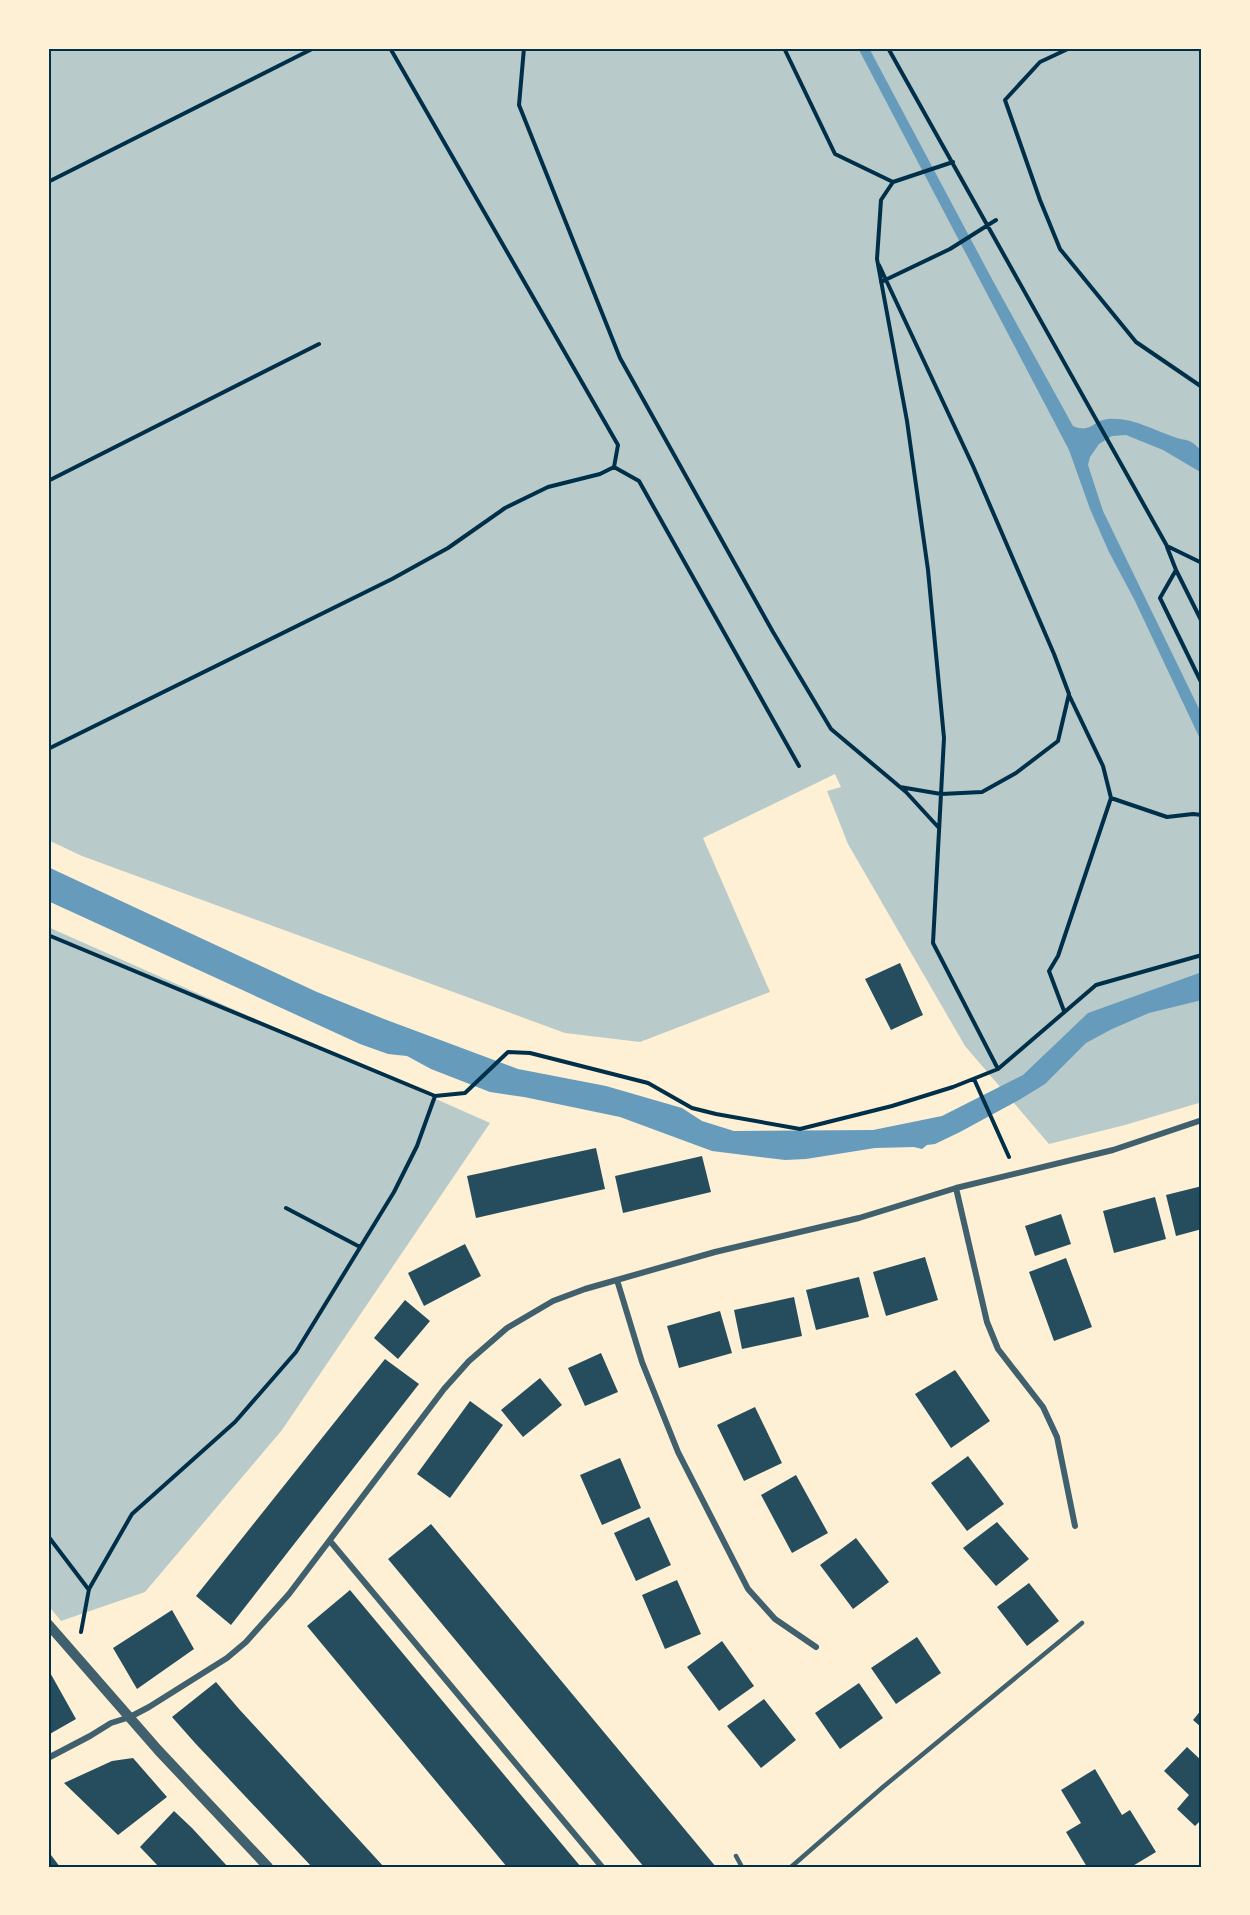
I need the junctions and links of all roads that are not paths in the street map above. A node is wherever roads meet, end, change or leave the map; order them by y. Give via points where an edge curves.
1 (1202, 1120) edge
2 (956, 1188) junction
3 (617, 1280) junction
4 (1075, 1526) dead end
5 (330, 1541) junction
6 (1082, 1623) dead end
7 (48, 1624) edge
8 (816, 1647) dead end
9 (130, 1717) junction
10 (48, 1758) edge
11 (736, 1856) dead end
12 (268, 1867) edge
13 (602, 1867) edge
14 (742, 1867) edge
15 (791, 1867) edge

1 - 2 street via 1113,1150
2 - 3 street via 859,1218
2 - 4 street via 987,1322 998,1349 1043,1407 1057,1437
3 - 5 street via 553,1301 530,1313 469,1361
3 - 8 street via 642,1362 678,1452 748,1589 775,1619
5 - 9 street via 246,1642 227,1658
5 - 13 street
6 - 15 lane
7 - 9 street
9 - 10 street via 111,1723
9 - 12 street
11 - 14 lane

